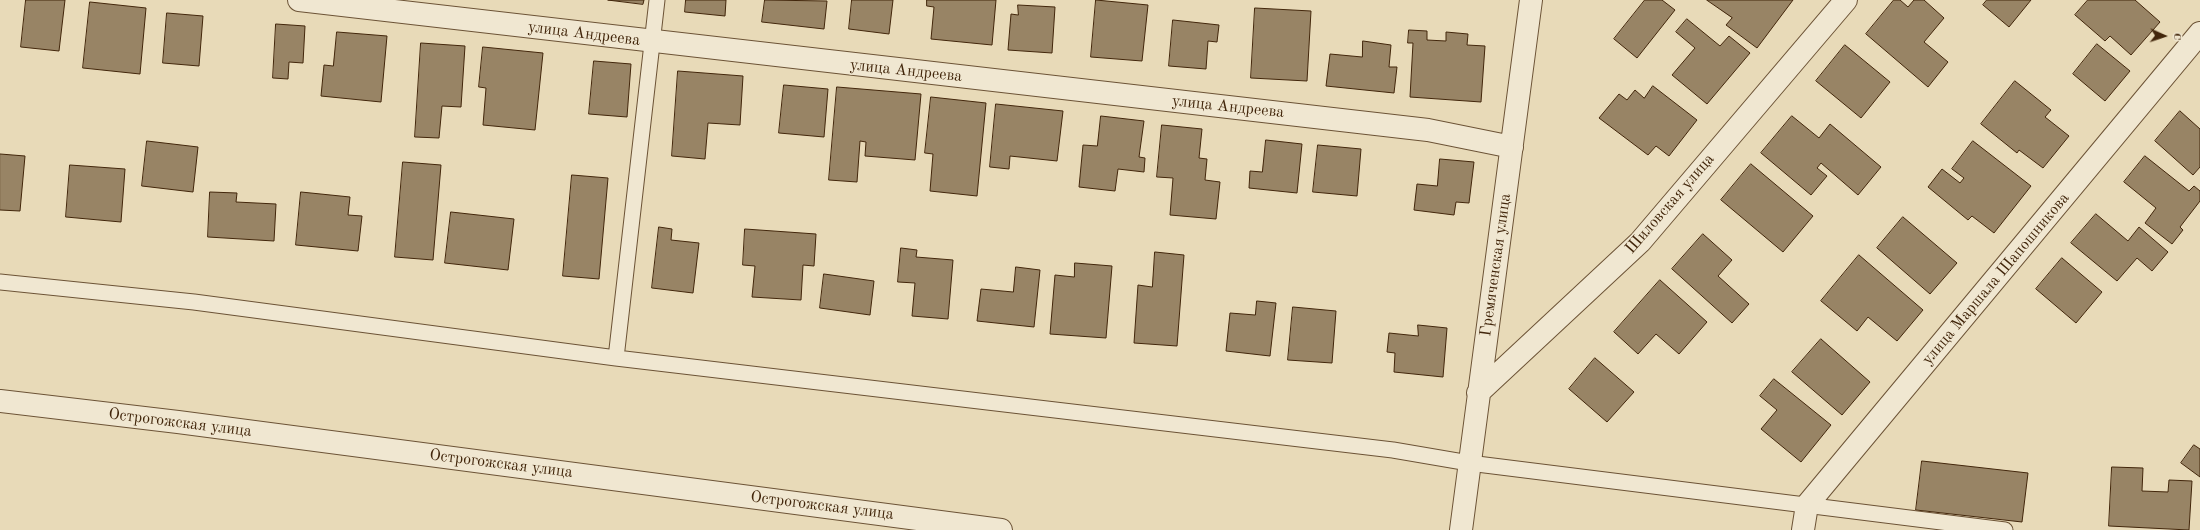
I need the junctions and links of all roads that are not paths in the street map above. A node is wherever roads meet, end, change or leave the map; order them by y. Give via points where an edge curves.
1 (299, 0) edge
2 (657, 0) edge
3 (1532, 0) edge
4 (1846, 0) edge
5 (2200, 33) edge
6 (653, 42) junction
7 (1512, 148) junction
8 (0, 282) edge
9 (616, 358) junction
10 (1478, 393) junction
11 (0, 401) edge
12 (1469, 463) junction
13 (1807, 505) junction
14 (1001, 530) edge
15 (1461, 530) edge
16 (1803, 530) edge
17 (2005, 530) edge

1 - 6 street, улица Андреева
2 - 6 lane
3 - 7 street, Гремяченская улица
4 - 10 street, Шиловская улица via 1640,242
5 - 13 street, улица Маршала Шапошникова
6 - 7 street, улица Андреева via 1428,130
6 - 9 lane
7 - 10 street, Гремяченская улица
8 - 9 lane via 194,302
9 - 12 lane via 1393,450
10 - 12 street, Гремяченская улица
11 - 14 street, Острогожская улица
12 - 13 lane
12 - 15 street, Гремяченская улица
13 - 16 street
13 - 17 lane

